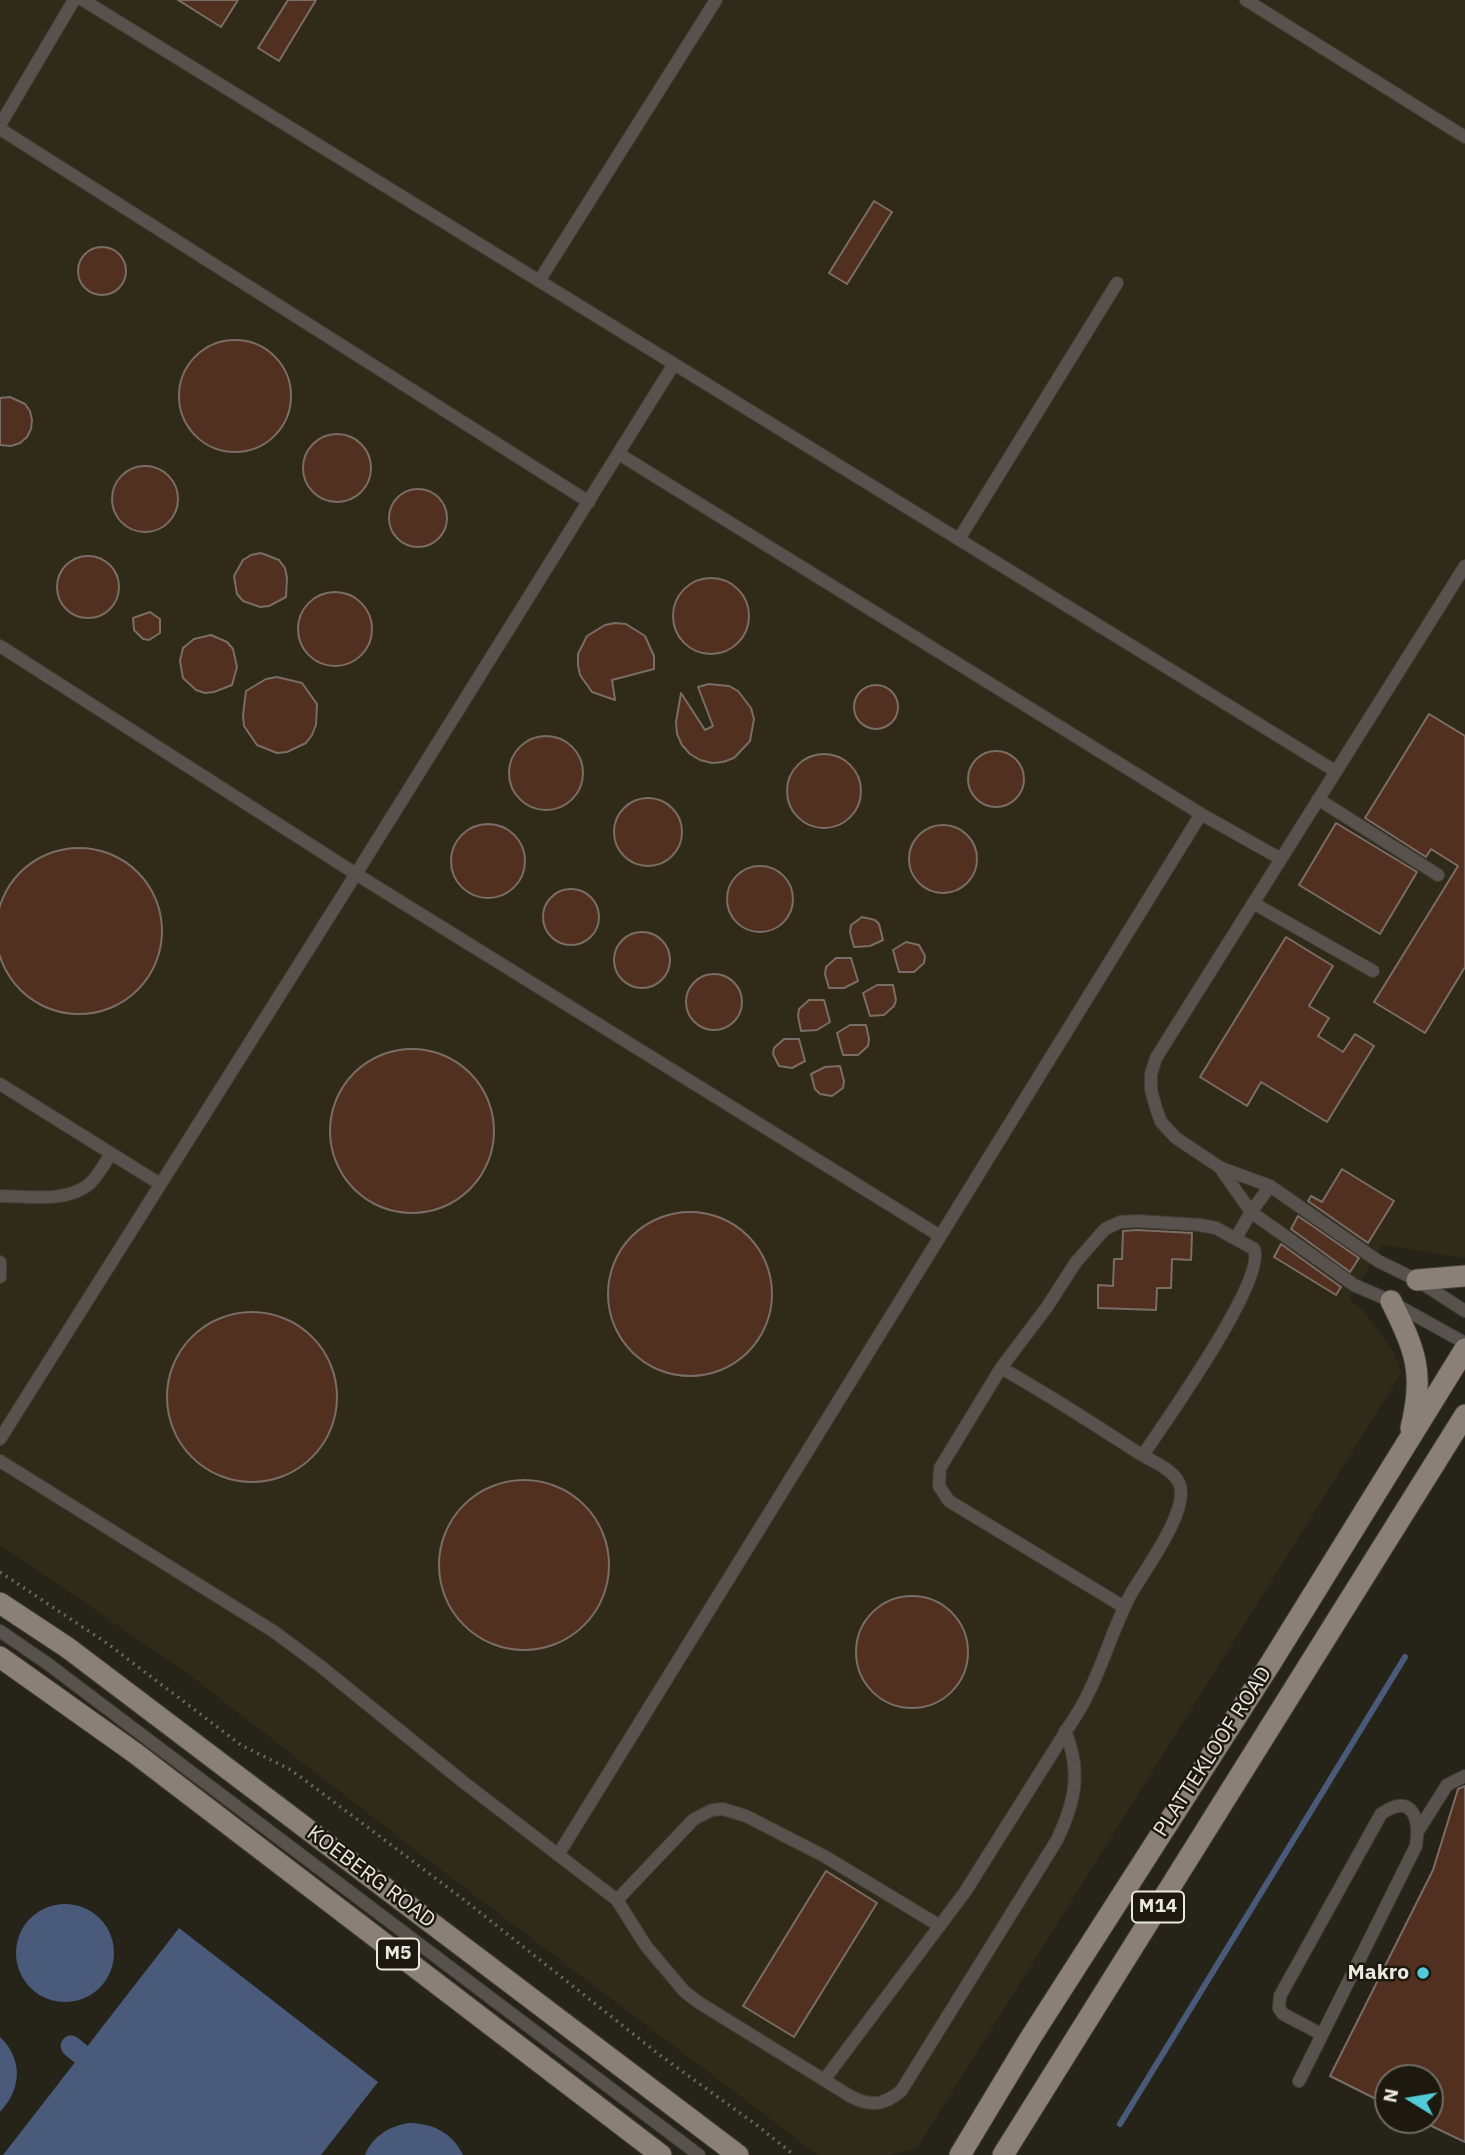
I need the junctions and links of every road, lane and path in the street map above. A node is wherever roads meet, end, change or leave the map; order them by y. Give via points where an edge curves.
1 (74, 0) edge
2 (83, 0) edge
3 (716, 0) edge
4 (1246, 0) edge
5 (0, 127) edge
6 (1465, 137) edge
7 (539, 281) junction
8 (1117, 283) dead end
9 (674, 363) junction
10 (619, 454) junction
11 (589, 502) junction
12 (959, 539) junction
13 (1465, 566) edge
14 (0, 646) edge
15 (1335, 771) junction
16 (1318, 799) junction
17 (1201, 814) junction
18 (1280, 859) junction
19 (356, 874) junction
20 (1438, 875) dead end
21 (1253, 903) junction
22 (1373, 971) dead end
23 (0, 1084) edge
24 (111, 1154) junction
25 (1221, 1168) junction
26 (160, 1184) junction
27 (1270, 1185) junction
28 (0, 1196) edge
29 (1251, 1212) junction
30 (940, 1236) junction
31 (1236, 1238) junction
32 (0, 1262) edge
33 (1465, 1276) edge
34 (0, 1277) edge
35 (1417, 1280) junction
36 (1391, 1301) junction
37 (1465, 1311) edge
38 (1465, 1343) edge
39 (1465, 1349) edge
40 (1002, 1368) junction
41 (1465, 1415) edge
42 (1465, 1431) edge
43 (0, 1439) edge
44 (1407, 1443) junction
45 (1447, 1445) junction
46 (1143, 1455) junction
47 (0, 1461) edge
48 (0, 1572) edge
49 (0, 1603) edge
50 (1124, 1607) junction
51 (0, 1631) edge
52 (0, 1657) edge
53 (1065, 1731) junction
54 (1465, 1776) edge
55 (1418, 1831) junction
56 (558, 1855) junction
57 (617, 1900) junction
58 (940, 1926) junction
59 (1321, 2034) junction
60 (824, 2080) junction
61 (1299, 2081) dead end
62 (660, 2155) edge
63 (699, 2155) edge
64 (738, 2155) edge
65 (794, 2155) edge
66 (960, 2155) edge
67 (1003, 2155) edge

1 - 5 lane
2 - 7 lane
3 - 7 lane
4 - 6 lane
5 - 11 lane
7 - 9 lane
8 - 12 lane
9 - 10 lane
9 - 12 lane
10 - 11 lane
10 - 17 lane
11 - 19 lane
12 - 15 lane
13 - 15 lane
14 - 19 lane
15 - 16 lane
16 - 18 lane
16 - 20 lane
17 - 18 lane
17 - 30 lane
18 - 21 lane
19 - 26 lane
19 - 30 lane
21 - 22 lane
21 - 25 lane via 1156,1058 1151,1074 1161,1122 1176,1138
23 - 24 lane
24 - 26 lane
24 - 28 lane via 95,1178 76,1192
25 - 27 lane
25 - 29 lane
26 - 43 lane
27 - 29 lane
27 - 35 lane via 1378,1261
29 - 31 lane
29 - 36 lane via 1354,1285
30 - 56 lane
31 - 40 lane via 1200,1225 1138,1221 1105,1229 1076,1262
31 - 46 lane via 1256,1254 1246,1290
32 - 34 lane
33 - 35 main road
35 - 37 lane
36 - 38 lane
36 - 44 main road via 1418,1370
39 - 44 main road, PLATTEKLOOF ROAD / M14
40 - 46 lane
40 - 50 lane via 940,1468 943,1494 965,1512
41 - 45 main road, PLATTEKLOOF ROAD / M14
42 - 45 main road
44 - 66 main road, PLATTEKLOOF ROAD / M14
45 - 67 main road, PLATTEKLOOF ROAD / M14
46 - 50 lane via 1174,1475 1182,1494 1171,1527
47 - 56 lane via 273,1631
48 - 65 path via 108,1644 241,1745 320,1791
49 - 64 main road, KOEBERG ROAD / M5 via 78,1656
50 - 53 lane via 1090,1692
51 - 63 lane
52 - 62 main road, M5 via 135,1754
53 - 58 lane
53 - 60 lane via 1076,1761 1067,1819 901,2091 881,2103 866,2103
54 - 55 lane via 1447,1786
55 - 59 lane via 1416,1846 1389,1904
55 - 59 lane via 1408,1808 1394,1807 1381,1814 1280,1996 1283,2014
56 - 57 lane
57 - 58 lane via 694,1819 723,1809 747,1816 824,1856
57 - 60 lane via 646,1946 684,1991
58 - 60 lane
59 - 61 lane

